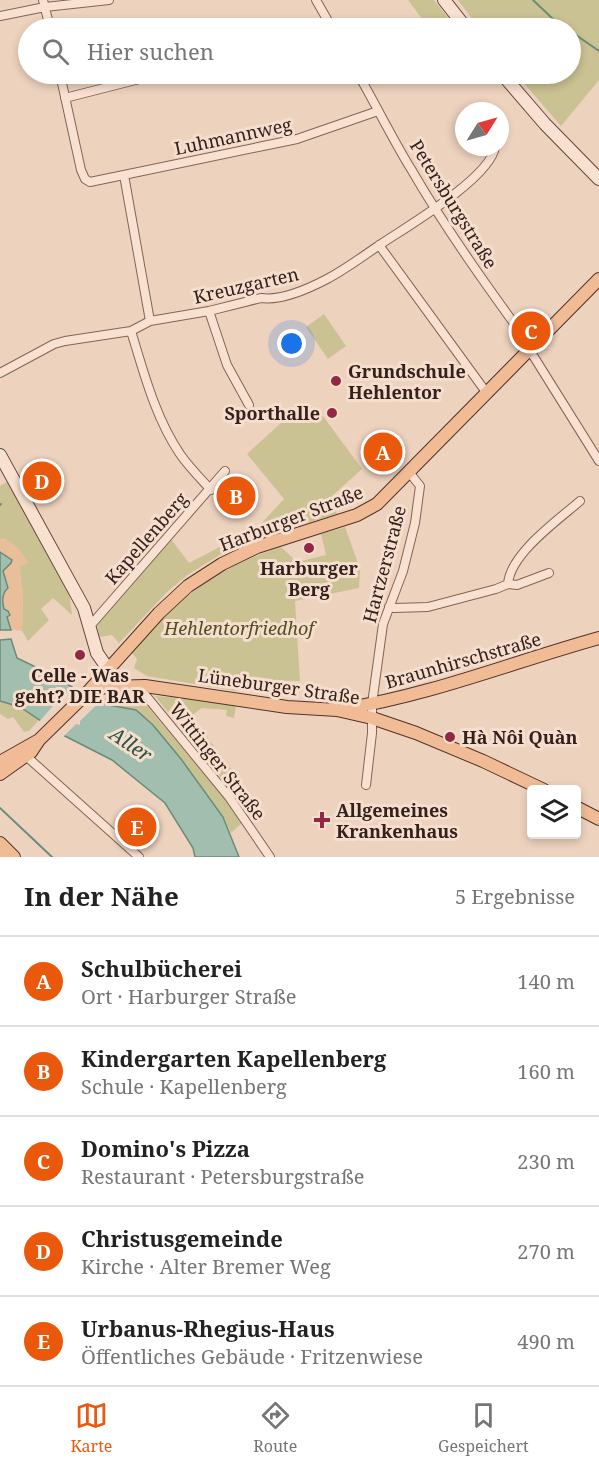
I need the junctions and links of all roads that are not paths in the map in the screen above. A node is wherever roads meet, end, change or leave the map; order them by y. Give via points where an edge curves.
1 (109, 0) edge
2 (316, 0) edge
3 (444, 0) edge
4 (44, 4) edge
5 (0, 16) edge
6 (326, 18) edge
7 (458, 18) edge
8 (62, 84) edge
9 (120, 84) edge
10 (363, 84) edge
11 (511, 84) edge
12 (65, 98) junction
13 (378, 111) junction
14 (493, 156) edge
15 (124, 175) junction
16 (599, 179) edge
17 (435, 208) junction
18 (379, 245) junction
19 (599, 279) edge
20 (209, 311) junction
21 (150, 321) junction
22 (131, 331) junction
23 (530, 348) junction
24 (0, 373) edge
25 (486, 392) junction
26 (249, 405) dead end
27 (0, 455) edge
28 (599, 461) edge
29 (225, 471) dead end
30 (409, 472) junction
31 (211, 490) junction
32 (580, 501) dead end
33 (549, 573) dead end
34 (508, 584) junction
35 (389, 607) junction
36 (90, 626) junction
37 (597, 636) edge
38 (108, 669) junction
39 (138, 686) junction
40 (87, 693) junction
41 (390, 700) junction
42 (372, 704) junction
43 (337, 710) junction
44 (372, 718) junction
45 (394, 725) junction
46 (41, 738) junction
47 (26, 756) junction
48 (0, 762) edge
49 (0, 774) edge
50 (535, 785) edge
51 (366, 786) dead end
52 (581, 810) edge
53 (599, 819) edge
54 (0, 843) edge
55 (14, 857) edge
56 (140, 857) edge
57 (270, 857) edge

1 - 4 street
2 - 6 street
3 - 7 street
4 - 5 street
8 - 12 street
9 - 12 street
10 - 13 street, Petersburgstraße
11 - 16 street
12 - 15 street, Luhmannweg via 85,179 90,182
13 - 15 street, Luhmannweg via 297,140
13 - 17 street, Petersburgstraße
14 - 17 street, Kreuzgarten via 469,182
15 - 21 street
17 - 18 street, Kreuzgarten
17 - 23 street, Petersburgstraße
18 - 20 street, Kreuzgarten via 326,280 298,292
18 - 25 street
19 - 23 main road, Harburger Straße
20 - 21 street, Kreuzgarten
20 - 26 street via 227,365
21 - 22 street, Kreuzgarten
22 - 24 street, Kreuzgarten via 54,344
22 - 31 street via 165,428 179,453
23 - 25 main road, Harburger Straße
23 - 28 street, Petersburgstraße
25 - 30 main road, Harburger Straße
27 - 36 street
29 - 31 street, Kapellenberg
30 - 35 street, Hartzerstraße via 420,486 419,499 403,571
30 - 38 main road, Harburger Straße via 364,512 257,547 205,574 173,599
31 - 36 street, Kapellenberg
32 - 34 street via 535,540 509,573
33 - 34 street via 517,585
34 - 35 street via 428,607
35 - 42 street, Hartzerstraße
36 - 38 street via 97,653
37 - 41 main road, Braunhirschstraße via 449,685
38 - 39 main road, Lüneburger Straße via 119,679
38 - 40 main road, Harburger Straße
39 - 40 main road, Lüneburger Straße via 105,687
39 - 43 main road, Lüneburger Straße via 286,707
39 - 57 street, Wittinger Straße via 229,797
40 - 46 main road, Harburger Straße
41 - 42 main road, Braunhirschstraße
41 - 45 main road via 385,709
42 - 43 main road, Braunhirschstraße
42 - 44 street, Hartzerstraße
43 - 44 main road, Lüneburger Straße
44 - 45 main road, Lüneburger Straße
44 - 51 street, Hartzerstraße
45 - 50 main road, Lüneburger Straße
46 - 47 main road
46 - 48 main road
47 - 49 main road
47 - 56 street
52 - 53 main road
54 - 55 main road

